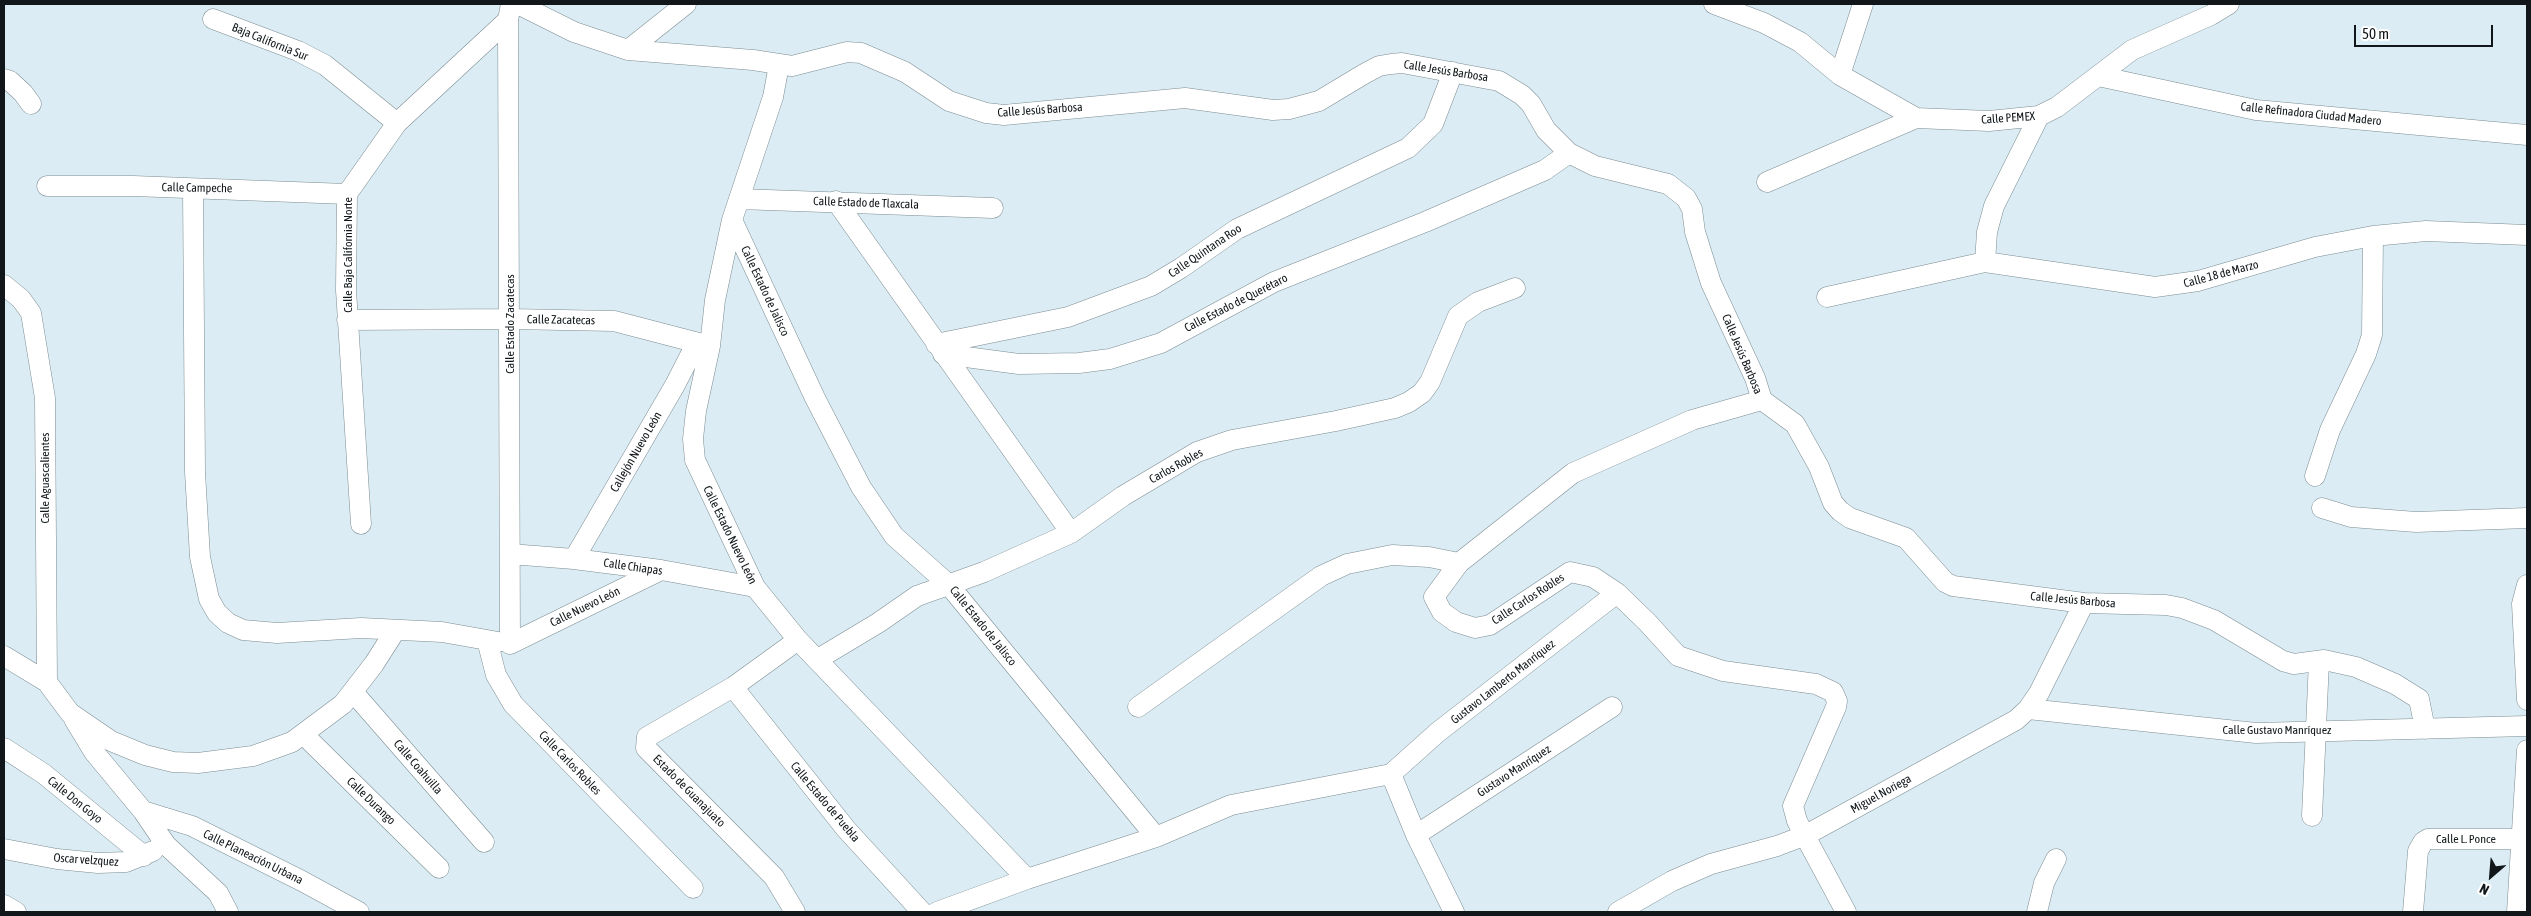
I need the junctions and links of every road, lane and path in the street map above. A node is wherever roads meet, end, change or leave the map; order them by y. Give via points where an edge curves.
1 (1714, 4) edge
2 (1863, 4) edge
3 (2229, 4) edge
4 (512, 9) edge
5 (673, 15) edge
6 (213, 19) dead end
7 (628, 50) junction
8 (779, 66) junction
9 (1453, 72) junction
10 (1840, 75) junction
11 (2098, 76) junction
12 (4, 79) edge
13 (31, 104) dead end
14 (2039, 116) junction
15 (1916, 118) junction
16 (396, 123) junction
17 (2527, 135) edge
18 (1569, 153) junction
19 (1767, 182) dead end
20 (47, 186) dead end
21 (193, 188) junction
22 (346, 194) junction
23 (738, 199) junction
24 (836, 201) junction
25 (993, 208) dead end
26 (732, 220) junction
27 (2527, 235) edge
28 (2373, 236) junction
29 (1985, 262) junction
30 (4, 286) edge
31 (1515, 288) dead end
32 (1827, 297) dead end
33 (510, 319) junction
34 (348, 320) junction
35 (703, 345) junction
36 (939, 349) junction
37 (1762, 400) junction
38 (2315, 476) dead end
39 (2322, 508) dead end
40 (2527, 518) edge
41 (361, 524) dead end
42 (1071, 533) junction
43 (510, 554) junction
44 (574, 559) junction
45 (1459, 563) junction
46 (661, 570) junction
47 (948, 584) junction
48 (2527, 585) edge
49 (754, 587) junction
50 (1617, 593) junction
51 (2084, 603) junction
52 (396, 631) junction
53 (487, 640) junction
54 (798, 640) junction
55 (510, 644) junction
56 (4, 656) edge
57 (818, 659) junction
58 (2319, 661) junction
59 (46, 682) junction
60 (733, 687) junction
61 (353, 692) junction
62 (2527, 700) edge
63 (1138, 707) dead end
64 (1612, 707) dead end
65 (2028, 709) junction
66 (70, 713) junction
67 (2527, 726) edge
68 (2425, 729) junction
69 (2315, 732) junction
70 (303, 734) junction
71 (4, 748) edge
72 (2527, 750) edge
73 (1391, 774) junction
74 (143, 811) junction
75 (2312, 816) dead end
76 (1416, 835) junction
77 (1806, 835) junction
78 (1156, 837) junction
79 (2522, 839) junction
80 (484, 842) dead end
81 (166, 845) junction
82 (4, 849) edge
83 (144, 856) junction
84 (2056, 859) dead end
85 (439, 868) dead end
86 (1027, 880) junction
87 (693, 888) dead end
88 (4, 905) edge
89 (16, 912) edge
90 (228, 912) edge
91 (359, 912) edge
92 (794, 912) edge
93 (922, 912) edge
94 (937, 912) edge
95 (1454, 912) edge
96 (1618, 912) edge
97 (1846, 912) edge
98 (2037, 912) edge
99 (2413, 912) edge
100 (2517, 912) edge

1 - 10 street via 1758,20 1800,42
2 - 10 street
3 - 11 street, Calle PEMEX via 2132,50
4 - 7 street, Calle Jesús Barbosa
4 - 16 street, Calle Baja California Norte
4 - 33 street, Calle Estado Zacatecas
5 - 7 street
6 - 16 street, Baja California Sur via 298,51 325,66
7 - 8 street, Calle Jesús Barbosa via 753,60
8 - 9 street, Calle Jesús Barbosa via 792,66 847,52 861,53 905,72 949,101 986,113 1004,115 1185,98 1273,110 1289,109 1319,101 1379,66 1402,63
8 - 23 street, Calle Estado Nuevo León via 773,97
9 - 18 street, Calle Jesús Barbosa via 1488,77 1513,88 1531,104 1546,130
9 - 36 street, Calle Quintana Roo via 1434,124 1408,148 1236,228 1151,286 1068,316
10 - 15 street
11 - 14 street, Calle PEMEX
11 - 17 street, Calle Refinadora Ciudad Madero via 2256,110
12 - 13 street
14 - 15 street, Calle PEMEX via 1989,121
14 - 29 street via 1994,206 1987,232
15 - 19 street, Calle PEMEX
16 - 22 street, Calle Baja California Norte
18 - 36 street, Calle Estado de Querétaro via 1545,170 1274,282 1152,346 1110,359 1019,364
18 - 37 street, Calle Jesús Barbosa via 1595,166 1668,184 1686,198 1692,209 1695,232 1711,282
20 - 21 street, Calle Campeche
21 - 22 street, Calle Campeche
21 - 52 street via 195,472 200,557 209,599 217,613 243,630 277,632 361,628
22 - 34 street, Calle Baja California Norte
23 - 24 street, Calle Estado de Tlaxcala
23 - 26 street, Calle Estado Nuevo León
24 - 25 street, Calle Estado de Tlaxcala
24 - 36 street
26 - 35 street, Calle Estado Nuevo León
26 - 47 street, Calle Estado de Jalisco via 815,398 861,487 894,536
27 - 28 street, Calle 18 de Marzo via 2426,230
28 - 29 street, Calle 18 de Marzo via 2315,247 2177,286 2134,285
28 - 38 street via 2372,335 2330,430
29 - 32 street, Calle 18 de Marzo
30 - 59 street, Calle Aguascalientes via 21,299 31,313 45,398
31 - 42 street, Carlos Robles via 1478,302 1458,316 1430,382 1409,402 1336,421 1232,440 1196,452 1123,496
33 - 34 street, Calle Zacatecas
33 - 35 street, Calle Zacatecas via 614,321
33 - 43 street, Calle Estado Zacatecas
34 - 41 street, Calle Baja California Norte
35 - 44 street, Callejón Nuevo León via 675,385
35 - 49 street, Calle Estado Nuevo León via 693,439 695,460
36 - 42 street
37 - 45 street, Calle Carlos Robles via 1692,420 1573,473
37 - 51 street, Calle Jesús Barbosa via 1795,424 1820,467 1833,503 1840,511 1850,518 1906,538 1945,582 1962,588
39 - 40 street via 2350,517 2416,522
42 - 47 street, Carlos Robles via 984,572
43 - 44 street, Calle Chiapas
43 - 55 street, Calle Estado Zacatecas
44 - 46 street, Calle Chiapas
45 - 50 street, Calle Carlos Robles via 1434,597 1442,612 1456,622 1475,628 1490,625 1570,572 1593,577
45 - 63 street via 1392,555 1347,564 1321,576
46 - 49 street, Calle Chiapas
46 - 55 street, Calle Nuevo León
47 - 57 street, Carlos Robles via 917,596
47 - 78 street, Calle Estado de Jalisco
48 - 62 street via 2522,604
49 - 54 street, Calle Estado Nuevo León
50 - 73 street, Gustavo Lamberto Manríquez via 1438,732
50 - 77 street, Calle Carlos Robles via 1678,656 1723,671 1816,684 1835,695 1837,702 1833,715 1793,806
51 - 58 street, Calle Jesús Barbosa via 2182,608 2214,620 2283,661 2294,664
51 - 65 street, Miguel Noriega
52 - 53 street via 442,632
52 - 61 street
53 - 55 street
53 - 87 street, Calle Carlos Robles via 496,675 513,704
54 - 57 street, Calle Estado Nuevo León
54 - 60 street, Estado de Guanajuato
56 - 59 street
57 - 86 street, Calle Estado Nuevo León
58 - 68 street, Calle Jesús Barbosa via 2356,667 2395,684 2420,700
58 - 69 street
59 - 66 street
60 - 92 street, Estado de Guanajuato via 647,737 646,748 774,876
60 - 93 street, Calle Estado de Puebla via 846,829
61 - 70 street via 343,704
61 - 80 street, Calle Coahuilla
64 - 76 street, Gustavo Manríquez
65 - 69 street, Calle Gustavo Manríquez via 2233,732
65 - 77 street, Miguel Noriega via 2016,720
66 - 70 street via 111,741 173,762 198,763 253,756 276,749
66 - 74 street via 94,752
67 - 68 street, Calle Gustavo Manríquez
68 - 69 street, Calle Gustavo Manríquez
69 - 75 street
70 - 85 street, Calle Durango
71 - 83 street, Calle Don Goyo via 44,774
72 - 79 street
73 - 76 street
73 - 78 street via 1231,805
74 - 81 street
74 - 91 street, Calle Planeación Urbana via 192,826
76 - 95 street
77 - 96 street, Miguel Noriega via 1711,864 1672,881
77 - 97 street
78 - 86 street
79 - 99 street, Calle L. Ponce via 2428,839 2423,842 2418,851
79 - 100 street
81 - 83 street, Oscar velzquez
81 - 90 street via 218,893
82 - 83 street, Oscar velzquez via 98,863 126,862
84 - 98 street via 2044,883
86 - 94 street
88 - 89 street

